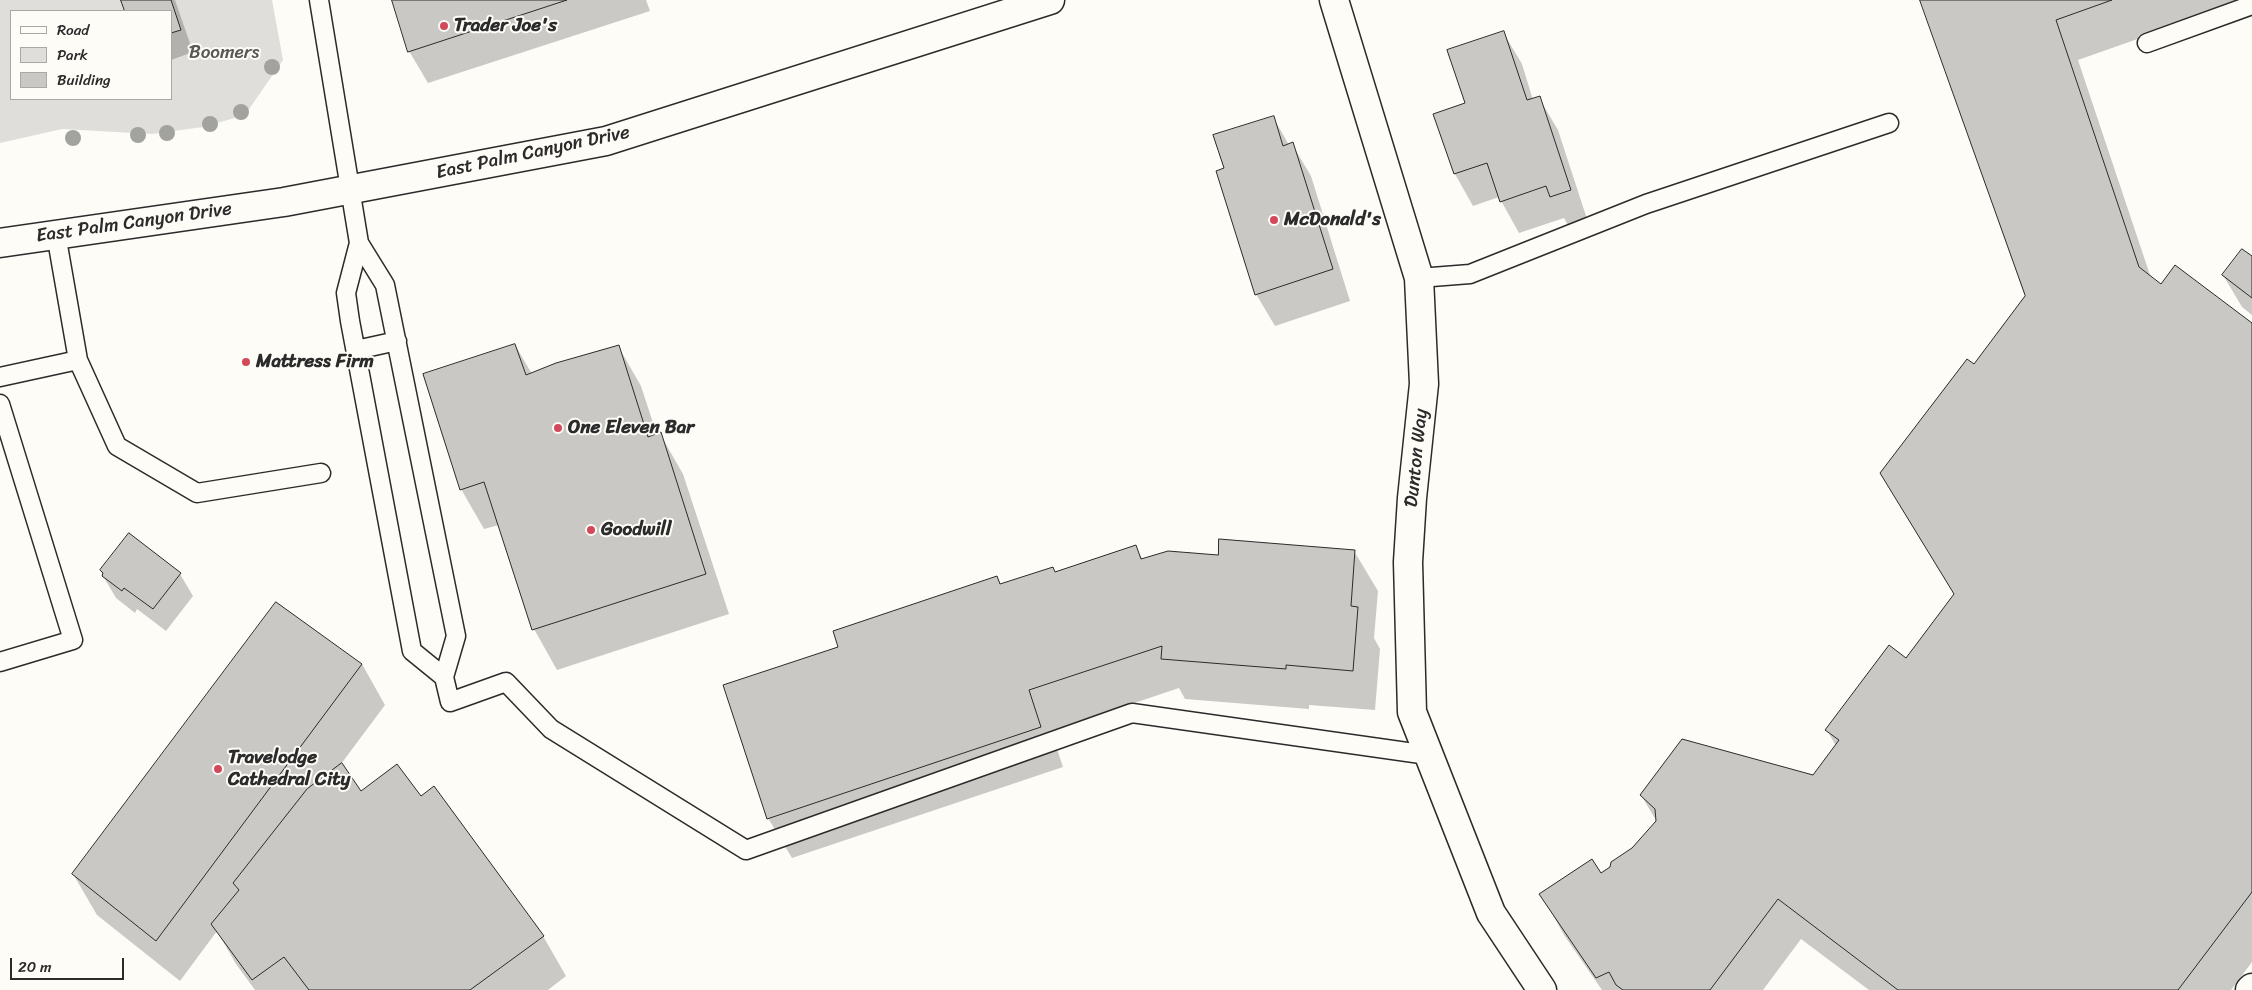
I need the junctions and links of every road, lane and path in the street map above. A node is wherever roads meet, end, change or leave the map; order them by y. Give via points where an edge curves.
1 (319, 0) edge
2 (1050, 0) edge
3 (1334, 0) edge
4 (2252, 5) edge
5 (2147, 43) dead end
6 (1889, 123) dead end
7 (352, 190) junction
8 (56, 234) junction
9 (0, 243) edge
10 (359, 243) junction
11 (1419, 278) junction
12 (397, 341) junction
13 (356, 350) junction
14 (78, 360) junction
15 (0, 377) edge
16 (0, 404) edge
17 (321, 473) dead end
18 (0, 662) edge
19 (444, 677) junction
20 (1428, 755) junction
21 (1542, 990) edge

1 - 7 lane
2 - 7 main road, East Palm Canyon Drive via 606,141
3 - 11 main road, Dunton Way
4 - 5 lane
6 - 11 lane via 1646,204 1470,274
7 - 8 main road, East Palm Canyon Drive
7 - 10 lane
8 - 9 main road, East Palm Canyon Drive
8 - 14 lane
10 - 12 lane via 385,285
10 - 13 lane via 346,293
11 - 20 main road, Dunton Way via 1424,384 1408,562 1412,712
12 - 13 lane
12 - 19 lane via 456,636
13 - 19 lane via 412,651
14 - 15 lane
14 - 17 lane via 117,446 197,493
16 - 18 lane via 73,640
19 - 20 lane via 450,702 506,682 551,729 746,850 1132,713
20 - 21 main road, Dunton Way via 1491,913

